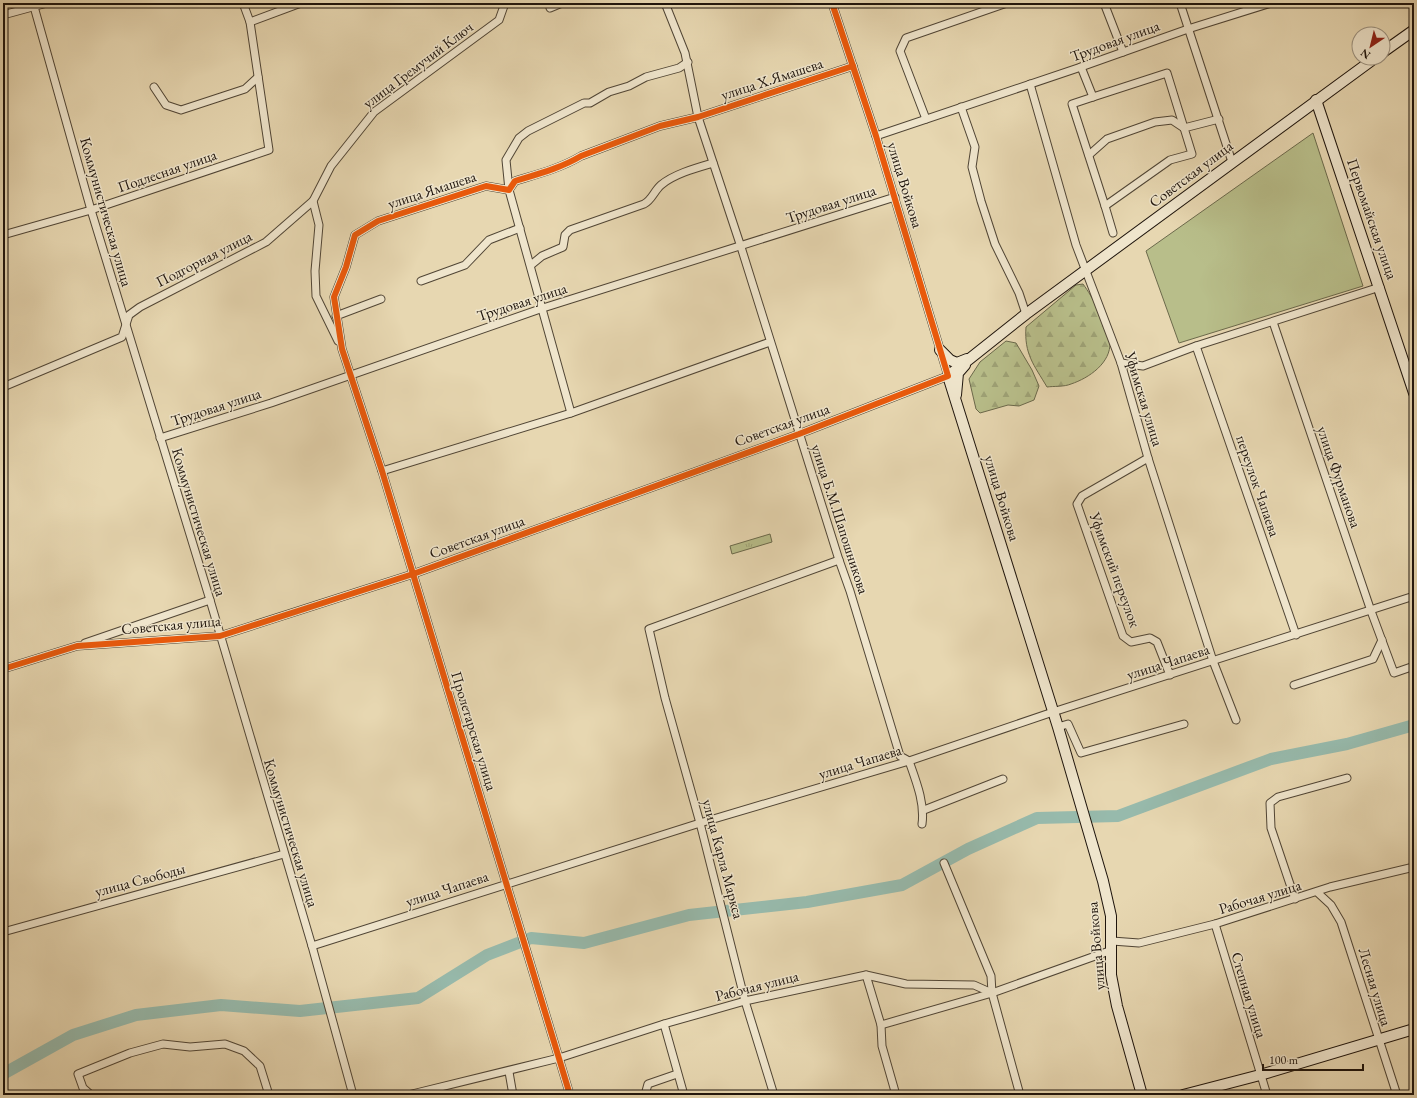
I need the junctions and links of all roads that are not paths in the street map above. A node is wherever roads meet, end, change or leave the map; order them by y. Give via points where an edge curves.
1 (47, 3) edge
2 (243, 3) edge
3 (301, 3) edge
4 (505, 3) edge
5 (562, 3) edge
6 (665, 3) edge
7 (832, 3) edge
8 (1008, 3) edge
9 (1104, 3) edge
10 (1180, 3) edge
11 (1267, 4) edge
12 (34, 5) edge
13 (550, 8) dead end
14 (3, 15) edge
15 (250, 22) junction
16 (1188, 29) junction
17 (1414, 30) edge
18 (1391, 46) edge
19 (1124, 52) junction
20 (688, 62) junction
21 (853, 66) junction
22 (1364, 66) edge
23 (1081, 67) junction
24 (258, 77) junction
25 (1030, 84) junction
26 (154, 87) dead end
27 (1092, 97) junction
28 (1316, 100) junction
29 (961, 107) junction
30 (698, 117) junction
31 (926, 119) junction
32 (1219, 119) junction
33 (1184, 128) junction
34 (876, 136) junction
35 (1089, 154) junction
36 (1232, 162) junction
37 (713, 163) junction
38 (510, 190) junction
39 (895, 197) junction
40 (313, 201) junction
41 (1105, 206) junction
42 (91, 210) junction
43 (520, 228) junction
44 (1113, 233) dead end
45 (3, 235) edge
46 (741, 247) junction
47 (531, 265) junction
48 (1085, 272) junction
49 (421, 281) dead end
50 (1380, 287) junction
51 (381, 299) dead end
52 (544, 308) junction
53 (1026, 314) junction
54 (336, 316) junction
55 (1273, 322) junction
56 (126, 326) junction
57 (770, 342) junction
58 (1196, 346) junction
59 (342, 349) junction
60 (940, 350) junction
61 (971, 358) junction
62 (1121, 363) junction
63 (350, 375) junction
64 (948, 376) junction
65 (3, 387) edge
66 (1414, 393) edge
67 (956, 402) junction
68 (571, 413) junction
69 (799, 434) junction
70 (160, 438) junction
71 (1148, 458) junction
72 (382, 471) junction
73 (839, 560) junction
74 (413, 574) junction
75 (1414, 596) edge
76 (210, 600) junction
77 (1371, 611) junction
78 (1296, 635) junction
79 (220, 636) junction
80 (1382, 640) junction
81 (77, 646) junction
82 (1213, 661) junction
83 (1414, 666) edge
84 (3, 669) edge
85 (1170, 675) junction
86 (1294, 685) dead end
87 (1053, 712) junction
88 (1236, 720) dead end
89 (1184, 724) dead end
90 (1058, 727) junction
91 (909, 761) junction
92 (1347, 778) dead end
93 (1003, 779) dead end
94 (924, 810) junction
95 (700, 823) junction
96 (922, 824) dead end
97 (284, 854) junction
98 (944, 863) dead end
99 (1414, 867) edge
100 (507, 884) junction
101 (1317, 892) junction
102 (1296, 899) junction
103 (1214, 924) junction
104 (3, 932) edge
105 (1112, 945) junction
106 (312, 946) junction
107 (866, 975) junction
108 (992, 994) junction
109 (745, 1001) junction
110 (664, 1024) junction
111 (881, 1025) junction
112 (1414, 1028) edge
113 (1378, 1038) junction
114 (559, 1058) junction
115 (509, 1072) junction
116 (677, 1074) junction
117 (1260, 1075) junction
118 (91, 1095) edge
119 (269, 1095) edge
120 (354, 1095) edge
121 (408, 1095) edge
122 (512, 1095) edge
123 (570, 1095) edge
124 (645, 1095) edge
125 (684, 1095) edge
126 (774, 1095) edge
127 (896, 1095) edge
128 (1020, 1095) edge
129 (1142, 1095) edge
130 (1183, 1095) edge
131 (1267, 1095) edge
132 (1397, 1095) edge

1 - 12 street
2 - 15 street
3 - 15 street
4 - 40 street, улица Гремучий Ключ via 499,20 374,112 331,166
5 - 13 street
6 - 20 street, улица Б.М.Шапошникова
7 - 21 street, улица Войкова
8 - 31 street via 906,38 900,51
9 - 19 street
10 - 16 street
11 - 16 street, Трудовая улица
12 - 14 street
12 - 42 street, Коммунистическая улица
15 - 24 street
16 - 19 street, Трудовая улица
16 - 32 street
17 - 18 main road
19 - 23 street, Трудовая улица
20 - 30 street, улица Б.М.Шапошникова
20 - 38 street via 679,68 646,77 629,86 608,92 524,133 506,160
21 - 30 street, улица Х.Ямашева
21 - 34 street, улица Войкова
22 - 28 main road, Советская улица
23 - 25 street, Трудовая улица
23 - 27 street
24 - 26 street via 245,89 181,110 166,105
24 - 42 street, Подлесная улица via 269,150
25 - 29 street, Трудовая улица
25 - 48 street, Уфимская улица
27 - 33 street via 1167,73
27 - 35 street via 1072,104
28 - 36 main road, Советская улица
28 - 50 main road, Первомайская улица
29 - 31 street, Трудовая улица
29 - 53 street via 975,147 972,168 981,201 995,244 1019,293
30 - 37 street, улица Б.М.Шапошникова
30 - 38 street via 660,126 581,156 570,163 515,181
31 - 34 street, Трудовая улица
32 - 33 street
32 - 36 street
33 - 35 street via 1172,120 1155,122 1107,139
33 - 41 street via 1192,154 1170,160
34 - 39 street, улица Войкова
35 - 41 street
36 - 48 main road, Советская улица
37 - 46 street, улица Б.М.Шапошникова
37 - 47 street via 667,181 644,204 570,230 565,235 563,248 542,256
38 - 43 street
38 - 54 street, улица Ямашева via 486,186 378,221 355,235 334,297
39 - 46 street, Трудовая улица
39 - 60 street, улица Войкова
40 - 56 street, Подгорная улица via 266,242 140,307 129,315
40 - 59 street via 319,225 315,271 316,296
41 - 44 street
42 - 45 street, Подлесная улица
42 - 56 street, Коммунистическая улица
43 - 47 street
43 - 49 street via 489,240 465,265
46 - 52 street, Трудовая улица
46 - 57 street, улица Б.М.Шапошникова
47 - 52 street
48 - 53 main road, Советская улица
48 - 62 street, Уфимская улица
50 - 55 street
50 - 66 main road, Первомайская улица
51 - 54 street
52 - 63 street, Трудовая улица
52 - 68 street
53 - 61 main road, Советская улица
54 - 59 street, улица Ямашева
55 - 58 street
55 - 77 street, улица Фурманова
56 - 65 street, Подгорная улица via 122,337
56 - 70 street, Коммунистическая улица
57 - 68 street
57 - 69 street, улица Б.М.Шапошникова
58 - 62 street via 1142,366
58 - 78 street, переулок Чапаева
59 - 63 street, улица Ямашева
60 - 61 main road via 950,360 957,362
60 - 64 street, улица Войкова
61 - 64 main road, Советская улица
61 - 67 main road via 958,373
62 - 71 street, Уфимская улица
63 - 70 street, Трудовая улица
63 - 72 street, Пролетарская улица
64 - 67 main road, улица Войкова
64 - 69 street, Советская улица
67 - 87 main road, улица Войкова
68 - 72 street
69 - 73 street, улица Б.М.Шапошникова
69 - 74 street, Советская улица
70 - 76 street, Коммунистическая улица
71 - 82 street, Уфимская улица
71 - 85 street, Уфимский переулок via 1082,496 1077,504 1124,636 1131,642 1150,638 1157,642
72 - 74 street, Пролетарская улица
73 - 91 street, улица Б.М.Шапошникова via 900,756
73 - 95 street, улица Карла Маркса via 649,629 665,698
74 - 79 street, Советская улица
74 - 100 street, Пролетарская улица
75 - 77 street, улица Чапаева
76 - 79 street, Коммунистическая улица
76 - 81 street
77 - 78 street, улица Чапаева
77 - 80 street, улица Фурманова
78 - 82 street, улица Чапаева
79 - 81 street, Советская улица
79 - 97 street, Коммунистическая улица
80 - 83 street, улица Фурманова via 1394,673
80 - 86 street via 1373,659
81 - 84 street, Советская улица
82 - 85 street, улица Чапаева
82 - 88 street, Уфимская улица
85 - 87 street, улица Чапаева
87 - 90 main road, улица Войкова
87 - 91 street, улица Чапаева
89 - 90 street via 1081,753 1068,724
90 - 105 main road, улица Войкова via 1103,881 1111,916
91 - 94 street, улица Б.М.Шапошникова
91 - 95 street, улица Чапаева
92 - 102 street via 1278,797 1270,803 1271,828
93 - 94 street
94 - 96 street, улица Б.М.Шапошникова
95 - 100 street, улица Чапаева
95 - 109 street, улица Карла Маркса
97 - 104 street, улица Свободы
97 - 106 street, Коммунистическая улица
98 - 108 street via 984,954 991,976
99 - 101 street, Рабочая улица
100 - 106 street, улица Чапаева
100 - 114 street, Пролетарская улица
101 - 102 street, Рабочая улица
101 - 113 street, Лесная улица via 1331,905 1341,922
102 - 103 street, Рабочая улица
103 - 105 street, Рабочая улица via 1139,942
103 - 117 street, Степная улица
105 - 108 street, Рабочая улица
105 - 129 main road, улица Войкова via 1111,975 1117,1006
106 - 120 street, Коммунистическая улица
107 - 108 street, Рабочая улица via 906,984 974,985
107 - 109 street, Рабочая улица
107 - 111 street
108 - 111 street
108 - 128 street
109 - 110 street, Рабочая улица
109 - 126 street, улица Карла Маркса
110 - 114 street, Рабочая улица
110 - 116 street
111 - 127 street via 882,1046
112 - 113 main road
113 - 117 main road
113 - 132 street, Лесная улица
114 - 115 street, Рабочая улица
114 - 123 street, Пролетарская улица
115 - 121 street, Рабочая улица
115 - 122 street
116 - 124 street via 648,1084
116 - 125 street
117 - 130 main road
117 - 131 street, Степная улица
118 - 119 street via 83,1088 78,1074 163,1044 190,1047 225,1044 244,1051 260,1066

